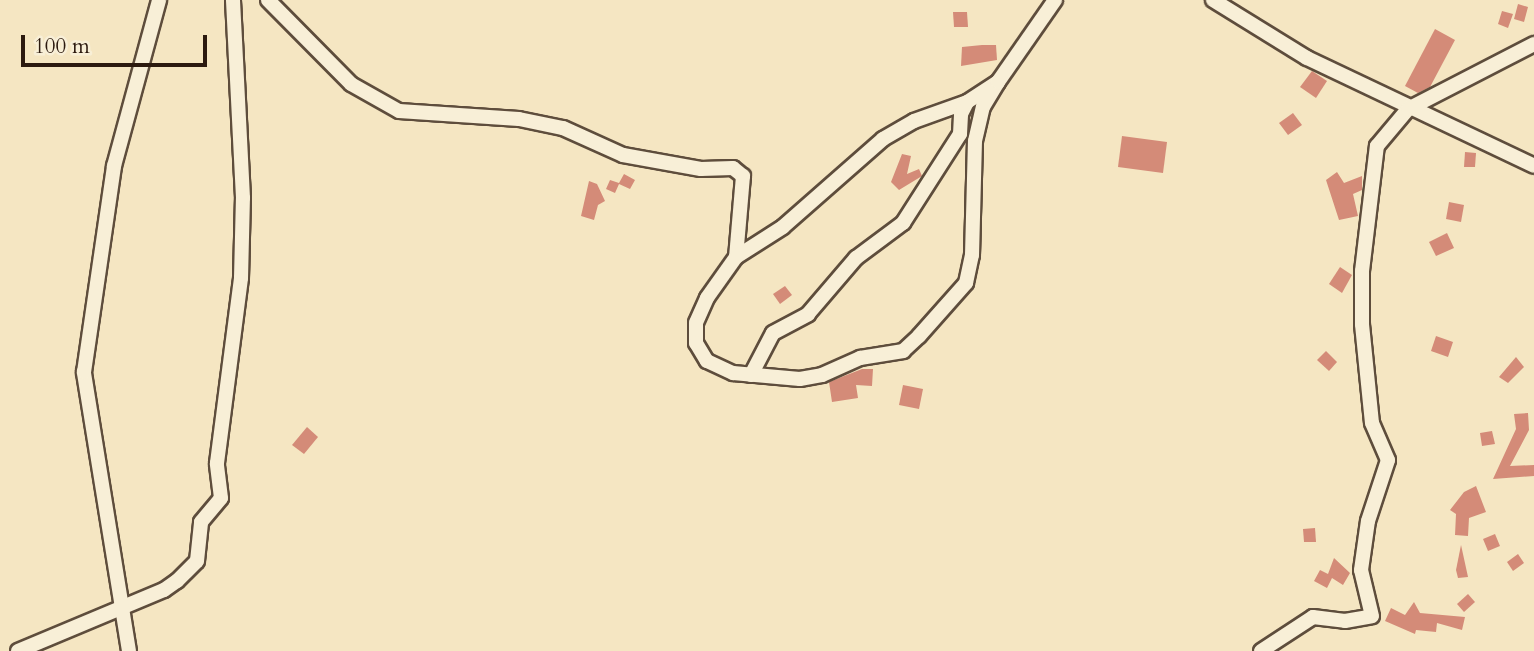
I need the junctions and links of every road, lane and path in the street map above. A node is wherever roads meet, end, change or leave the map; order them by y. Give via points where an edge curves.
1 (159, 0) edge
2 (233, 0) edge
3 (268, 0) edge
4 (1055, 0) edge
5 (1213, 0) edge
6 (1534, 44) edge
7 (998, 82) junction
8 (967, 102) junction
9 (1408, 109) junction
10 (1534, 166) edge
11 (736, 257) junction
12 (751, 375) junction
13 (120, 609) junction
14 (18, 651) edge
15 (129, 651) edge
16 (1261, 651) edge

1 - 13 street via 114,166 84,372
2 - 13 street via 243,198 241,278 217,463 221,498 201,522 197,561 190,571 164,590
3 - 11 street via 351,84 399,111 519,119 563,128 623,155 701,169 733,168 743,176
4 - 7 street
5 - 9 street via 1307,58
6 - 9 street
7 - 8 street
7 - 12 street via 983,107 975,141 972,255 966,284 952,303 903,351 860,358 822,375 776,379
8 - 11 street via 914,121 883,139 783,227
8 - 12 street via 960,134 903,223 856,258 808,314 773,333
9 - 10 street
9 - 16 street via 1377,146 1362,271 1364,376 1372,423 1388,460 1368,521 1361,570 1372,616 1345,621 1313,617
11 - 12 street via 707,298 696,323 696,343 707,361
13 - 14 street
13 - 15 street

